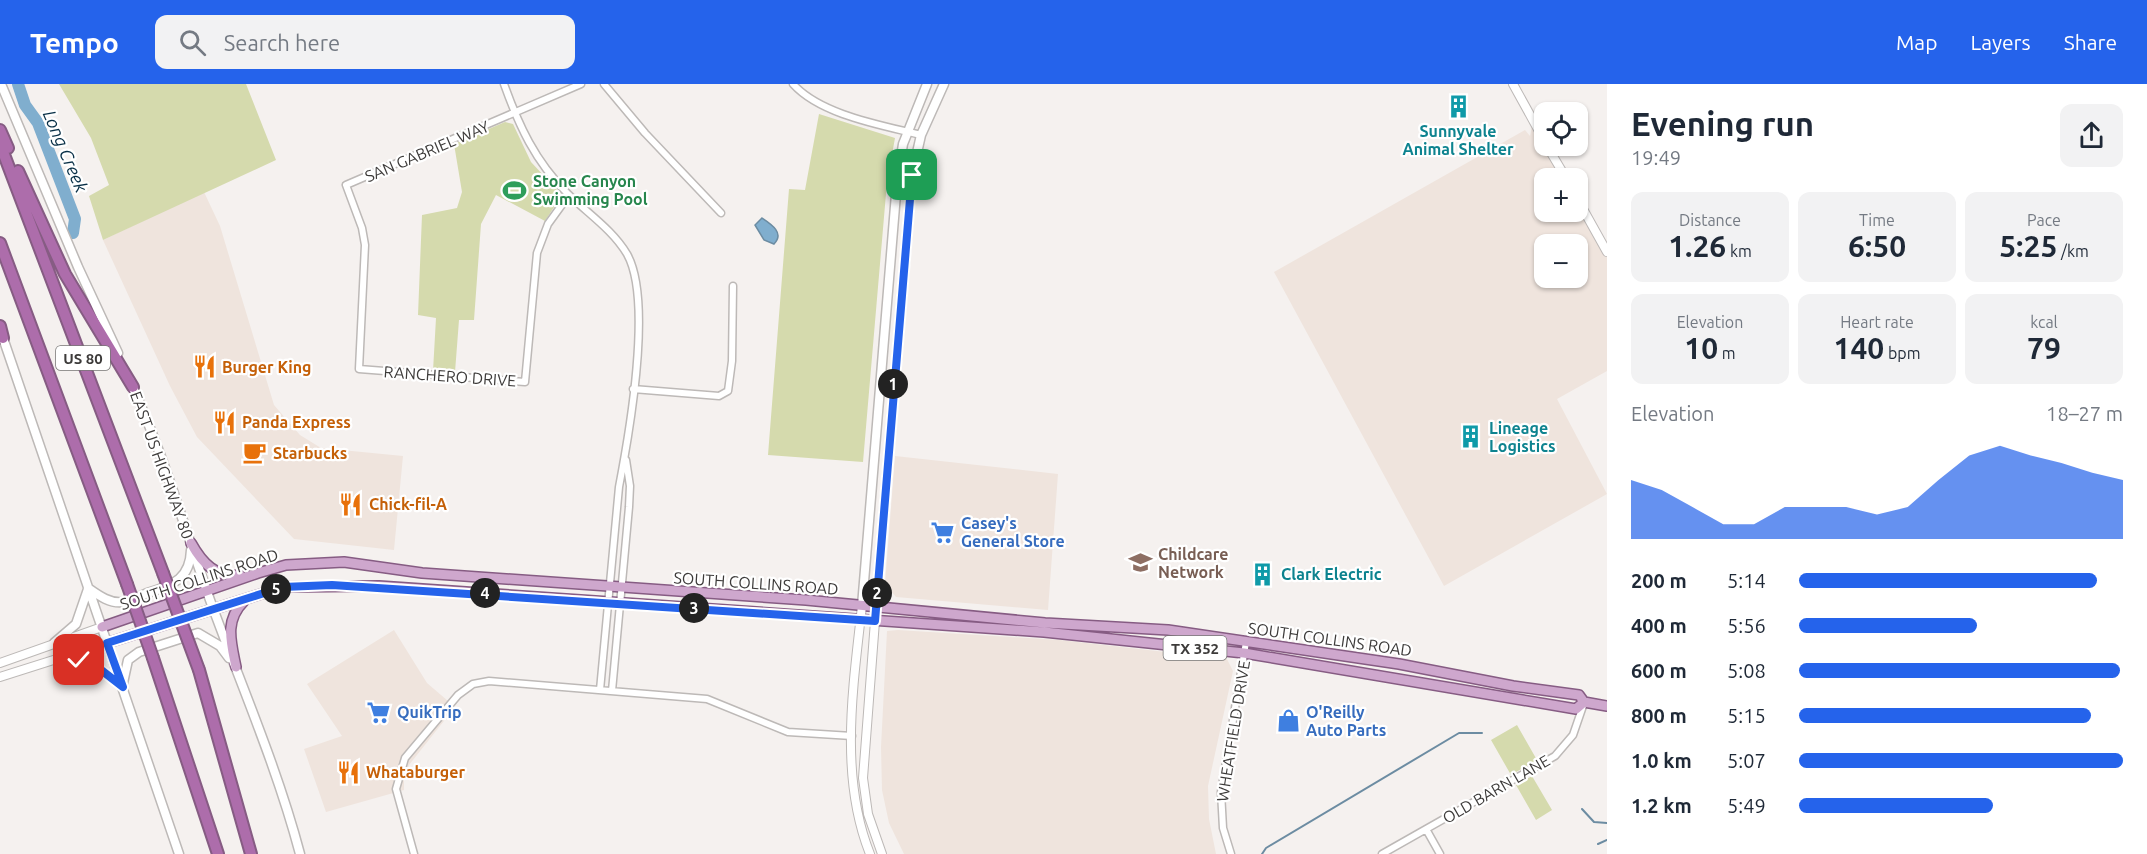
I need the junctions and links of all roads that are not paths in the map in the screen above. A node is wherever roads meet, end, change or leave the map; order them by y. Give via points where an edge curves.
1 (1, 84) edge
2 (504, 84) edge
3 (581, 84) edge
4 (604, 84) edge
5 (792, 84) edge
6 (927, 84) edge
7 (944, 84) edge
8 (1512, 84) edge
9 (514, 114) junction
10 (1534, 123) edge
11 (0, 130) edge
12 (907, 132) junction
13 (921, 135) junction
14 (0, 144) edge
15 (568, 195) junction
16 (721, 213) dead end
17 (1588, 218) edge
18 (0, 243) edge
19 (1607, 252) edge
20 (733, 286) dead end
21 (1, 331) edge
22 (359, 369) joint
23 (133, 387) junction
24 (633, 389) junction
25 (626, 459) junction
26 (615, 526) junction
27 (627, 526) junction
28 (191, 543) junction
29 (258, 573) junction
30 (422, 573) junction
31 (610, 587) junction
32 (88, 588) junction
33 (622, 588) junction
34 (420, 589) junction
35 (207, 590) junction
36 (245, 599) junction
37 (608, 602) junction
38 (621, 603) junction
39 (862, 606) junction
40 (876, 608) junction
41 (214, 609) junction
42 (860, 620) junction
43 (875, 621) junction
44 (102, 627) junction
45 (1033, 627) junction
46 (1045, 627) junction
47 (1246, 642) junction
48 (54, 643) junction
49 (107, 643) junction
50 (1244, 652) junction
51 (62, 657) junction
52 (0, 663) edge
53 (236, 667) junction
54 (0, 677) edge
55 (123, 687) junction
56 (1518, 687) junction
57 (600, 690) junction
58 (612, 691) junction
59 (1512, 698) junction
60 (1584, 702) junction
61 (1607, 706) edge
62 (852, 736) junction
63 (865, 737) junction
64 (1426, 829) junction
65 (179, 854) edge
66 (218, 854) edge
67 (251, 854) edge
68 (300, 854) edge
69 (414, 854) edge
70 (870, 854) edge
71 (882, 854) edge
72 (1231, 854) edge
73 (1382, 854) edge
74 (1440, 854) edge

1 - 23 main road, EAST US HIGHWAY 80
2 - 9 street
3 - 9 street
4 - 16 street
5 - 12 street via 824,107
6 - 12 main road
7 - 13 main road
8 - 10 street
9 - 15 street via 537,160
9 - 22 street, SAN GABRIEL WAY via 346,185 365,245
11 - 23 highway via 65,274
12 - 13 street
12 - 39 main road via 897,182
13 - 40 main road via 912,175
14 - 67 highway, US 80, bridge via 199,670
15 - 22 street, RANCHERO DRIVE via 548,224 537,253 525,382
15 - 24 street via 617,240 632,264 639,304
17 - 19 street
18 - 66 highway, US 80, bridge via 127,584
20 - 24 street via 728,391 719,396
21 - 32 main road
23 - 28 main road, EAST US HIGHWAY 80
24 - 25 street
25 - 26 street
25 - 27 street via 630,486
26 - 27 street
26 - 31 street
27 - 33 street
28 - 29 main road via 213,571 232,576
28 - 32 main road via 190,563 172,585 123,603 104,599
28 - 35 main road, EAST US HIGHWAY 80
29 - 30 main road, SOUTH COLLINS ROAD / TX 352 via 286,565 344,562
29 - 35 main road, SOUTH COLLINS ROAD / TX 352
30 - 31 main road, SOUTH COLLINS ROAD / TX 352
30 - 34 main road
31 - 33 main road, SOUTH COLLINS ROAD / TX 352
31 - 37 street
32 - 44 main road
32 - 48 main road via 76,624
33 - 38 street
33 - 39 main road, SOUTH COLLINS ROAD / TX 352
34 - 36 main road, SOUTH COLLINS ROAD / TX 352 via 283,587
34 - 37 main road, SOUTH COLLINS ROAD / TX 352
35 - 41 main road, EAST US HIGHWAY 80
35 - 44 main road, SOUTH COLLINS ROAD / TX 352
36 - 41 main road, SOUTH COLLINS ROAD / TX 352
36 - 53 main road via 235,610 229,632
37 - 38 main road, SOUTH COLLINS ROAD / TX 352
37 - 57 street
38 - 42 main road, SOUTH COLLINS ROAD / TX 352
38 - 58 street
39 - 40 main road, SOUTH COLLINS ROAD / TX 352
39 - 42 street
40 - 43 street
40 - 45 main road, SOUTH COLLINS ROAD / TX 352
41 - 49 main road, SOUTH COLLINS ROAD / TX 352
41 - 53 main road, EAST US HIGHWAY 80
42 - 43 main road, SOUTH COLLINS ROAD / TX 352
42 - 62 street
43 - 45 main road, SOUTH COLLINS ROAD / TX 352
43 - 63 street
44 - 48 street
44 - 49 main road
45 - 46 main road, SOUTH COLLINS ROAD / TX 352
46 - 47 main road, SOUTH COLLINS ROAD / TX 352 via 1168,630
46 - 50 main road, SOUTH COLLINS ROAD / TX 352
47 - 50 street, WHEATFIELD DRIVE
47 - 56 main road, SOUTH COLLINS ROAD / TX 352 via 1399,664
48 - 52 street
49 - 51 street
49 - 55 main road
50 - 59 main road, SOUTH COLLINS ROAD / TX 352
50 - 72 street, WHEATFIELD DRIVE via 1221,792 1223,828
51 - 54 street
51 - 55 main road via 96,666
53 - 55 main road via 220,646 198,633 139,652 128,660
53 - 68 main road, EAST US HIGHWAY 80
55 - 65 main road
56 - 59 main road
56 - 60 main road, TX 352 via 1579,695
57 - 58 street
57 - 69 street via 489,681 473,684 458,695 405,758 397,780
58 - 62 street via 707,699 788,732
59 - 60 main road, TX 352 via 1576,709
60 - 61 main road, TX 352
60 - 64 street, OLD BARN LANE via 1573,735 1555,756
62 - 63 street
62 - 70 street via 853,799
63 - 71 street via 865,796
64 - 73 street, OLD BARN LANE
64 - 74 street

